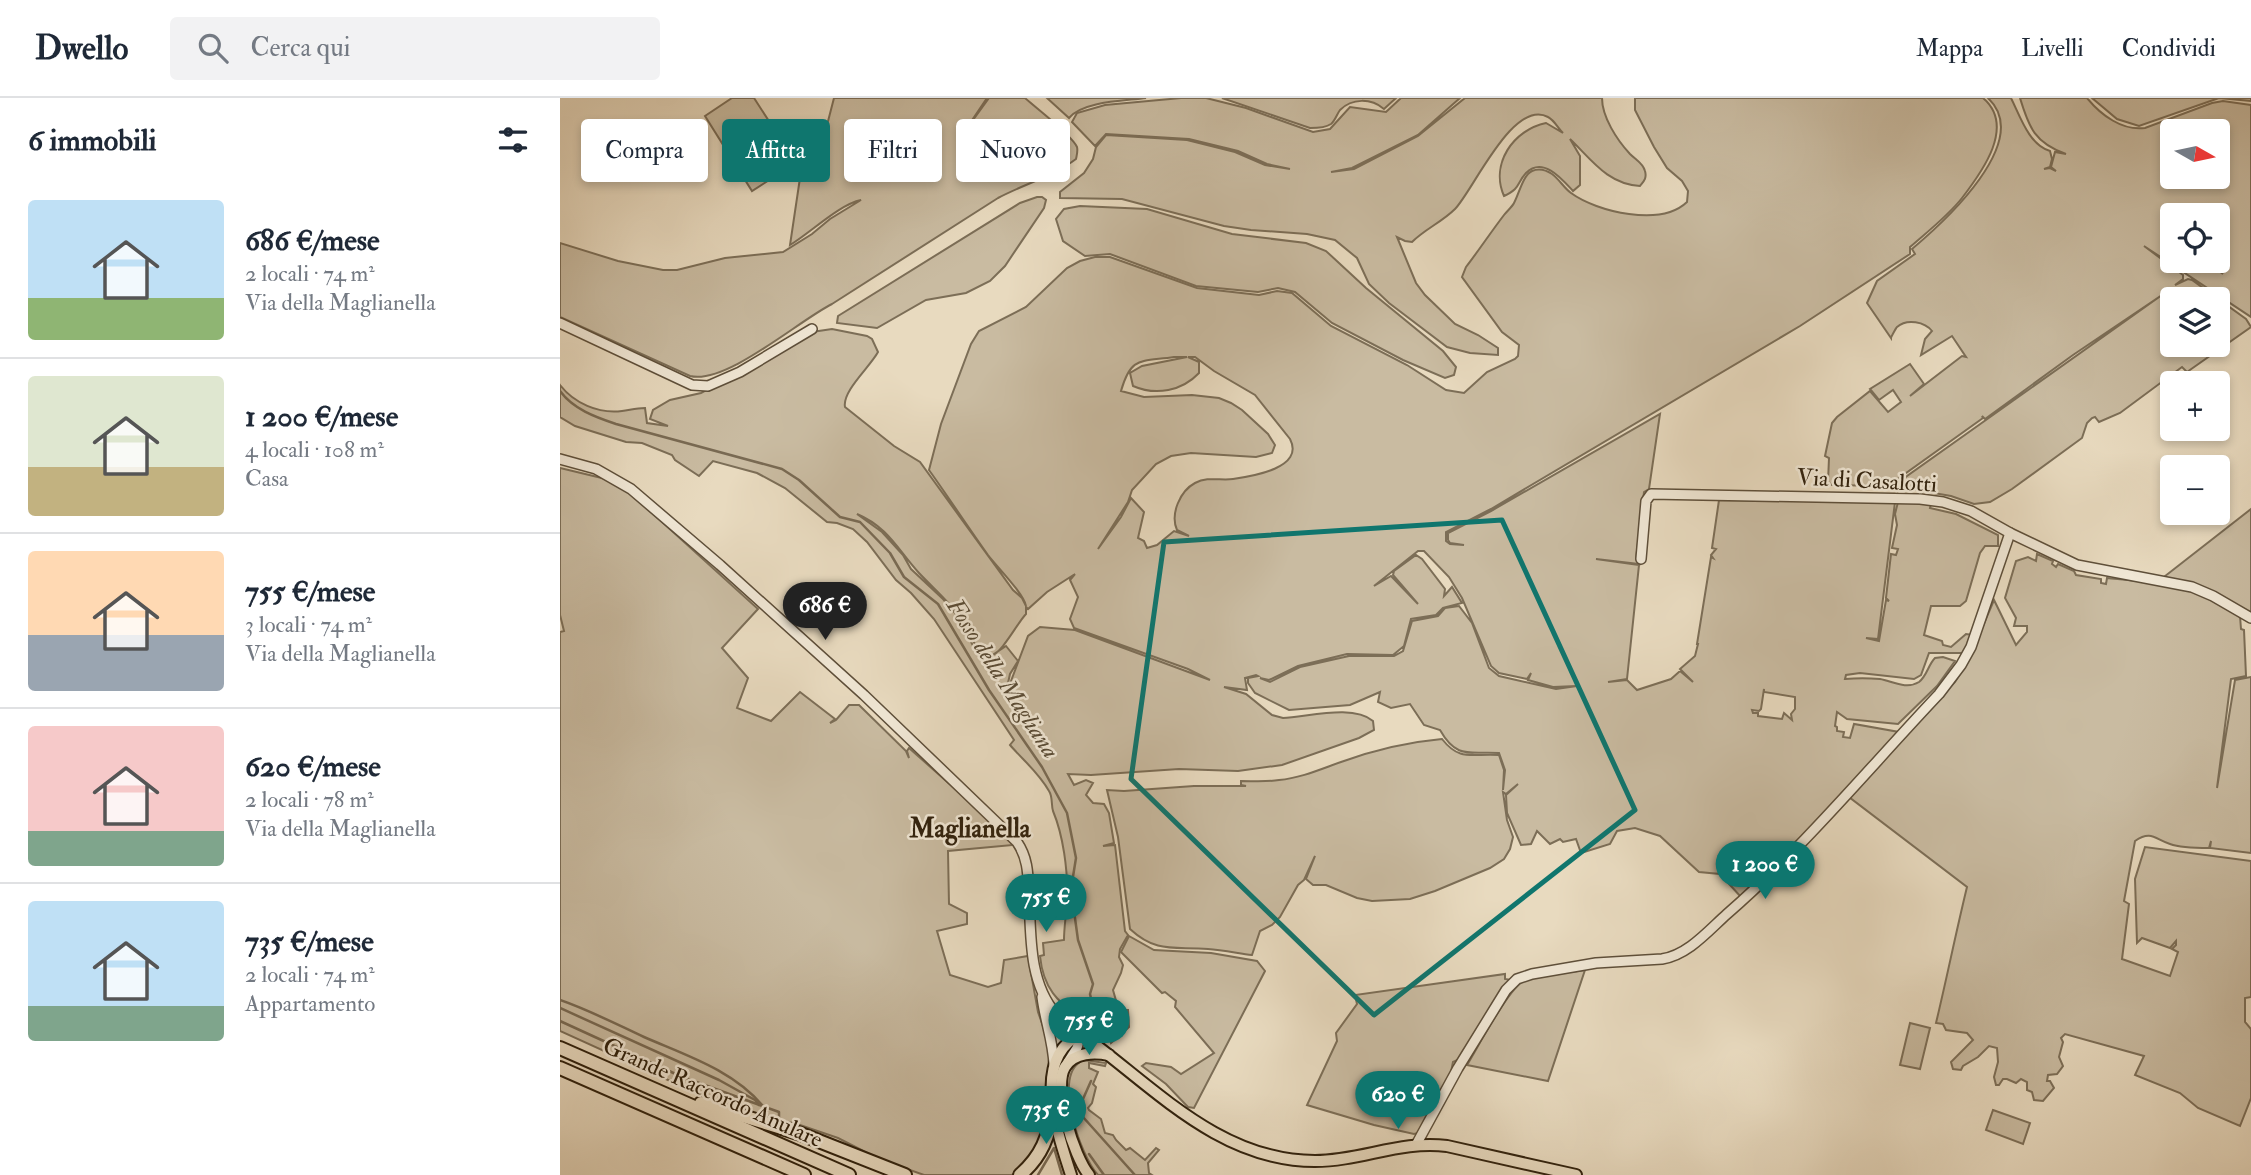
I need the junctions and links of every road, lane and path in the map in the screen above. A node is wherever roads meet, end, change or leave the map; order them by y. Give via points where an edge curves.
1 (560, 323) edge
2 (812, 329) dead end
3 (560, 459) edge
4 (2010, 533) junction
5 (1641, 559) dead end
6 (2251, 618) edge
7 (1041, 988) junction
8 (1082, 1034) junction
9 (560, 1048) edge
10 (1112, 1056) junction
11 (1060, 1066) junction
12 (560, 1068) edge
13 (668, 1096) junction
14 (1052, 1108) junction
15 (1416, 1145) junction
16 (753, 1154) junction
17 (787, 1175) edge
18 (804, 1175) edge
19 (849, 1175) edge
20 (905, 1175) edge
21 (1020, 1175) edge
22 (1071, 1175) edge
23 (1089, 1175) edge
24 (1576, 1175) edge

1 - 2 street via 692,384 708,386
3 - 7 street via 602,471 641,497 872,702 1017,842 1028,869 1033,955
4 - 5 street, Via di Casalotti via 1962,507 1928,500 1655,493 1646,501
4 - 6 street, Via di Casalotti via 2085,568 2192,587
4 - 15 street via 1961,665 1780,866 1676,956 1568,967 1514,981
7 - 8 street via 1057,1015
7 - 11 street
8 - 10 main road
8 - 11 main road via 1064,1045
9 - 13 highway, Grande Raccordo Anulare
10 - 11 main road via 1083,1054
10 - 15 main road via 1203,1127 1253,1150 1315,1161
11 - 14 main road via 1051,1087
11 - 23 main road via 1070,1135
12 - 16 highway, Grande Raccordo Anulare
13 - 19 highway, Grande Raccordo Anulare
13 - 20 highway via 782,1128
14 - 21 highway via 1044,1145
14 - 22 main road
15 - 24 main road via 1447,1146
16 - 17 highway
16 - 18 highway, Grande Raccordo Anulare

